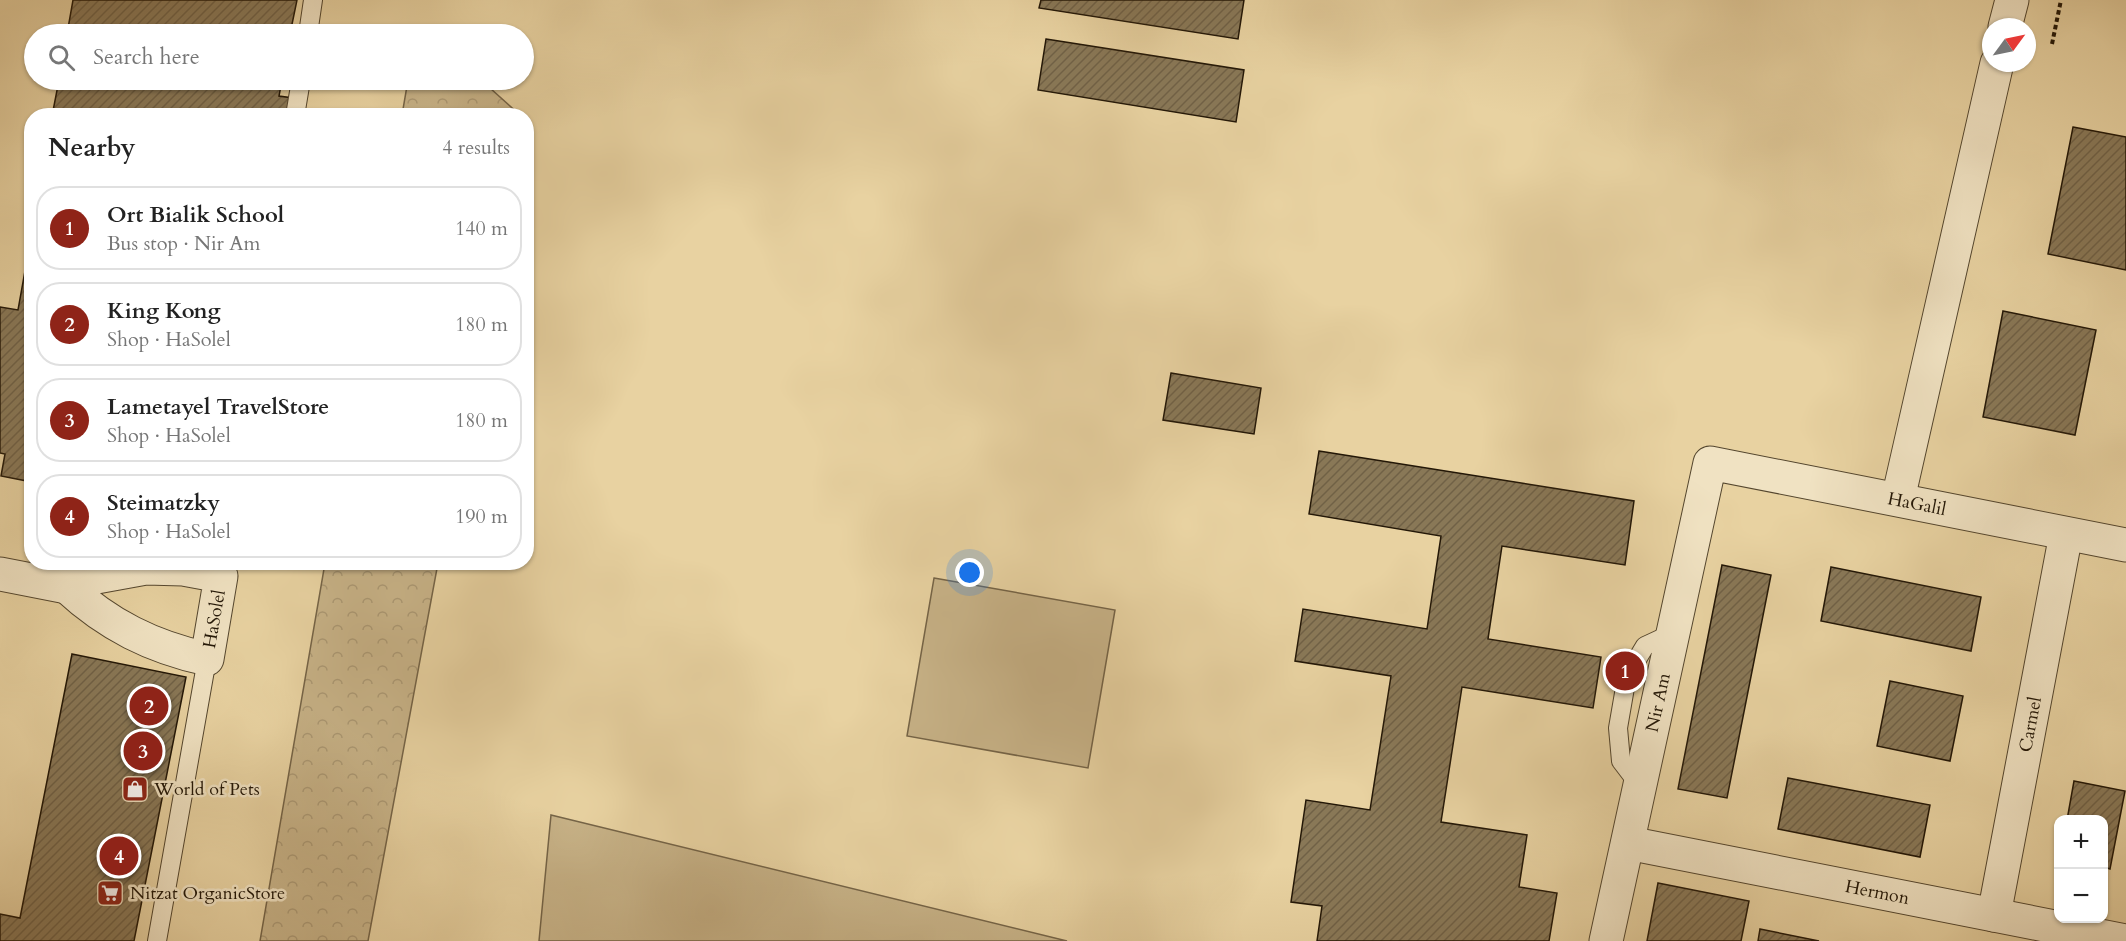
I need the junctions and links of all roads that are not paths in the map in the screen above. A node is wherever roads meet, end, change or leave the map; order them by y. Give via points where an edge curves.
1 (313, 0) edge
2 (2012, 0) edge
3 (2007, 18) edge
4 (309, 24) edge
5 (1995, 72) edge
6 (299, 90) edge
7 (296, 108) edge
8 (1710, 463) joint
9 (1898, 499) junction
10 (2066, 534) junction
11 (2126, 545) edge
12 (135, 570) edge
13 (222, 570) edge
14 (0, 574) edge
15 (67, 587) junction
16 (207, 659) junction
17 (1628, 843) junction
18 (1994, 915) junction
19 (2126, 940) edge
20 (157, 941) edge
21 (1606, 941) edge

1 - 4 lane
2 - 3 street
5 - 9 street
6 - 7 lane
8 - 9 street, HaGalil
8 - 17 street, Nir Am
9 - 10 street, HaGalil
10 - 11 street, HaGalil
10 - 18 street, Carmel
12 - 15 street, HaSolel
13 - 16 street, HaSolel
14 - 15 street, HaSolel
15 - 16 street, HaSolel via 88,606 139,637 168,650
16 - 20 lane
17 - 18 street, Hermon
17 - 21 street, Nir Am
18 - 19 street, Hermon

